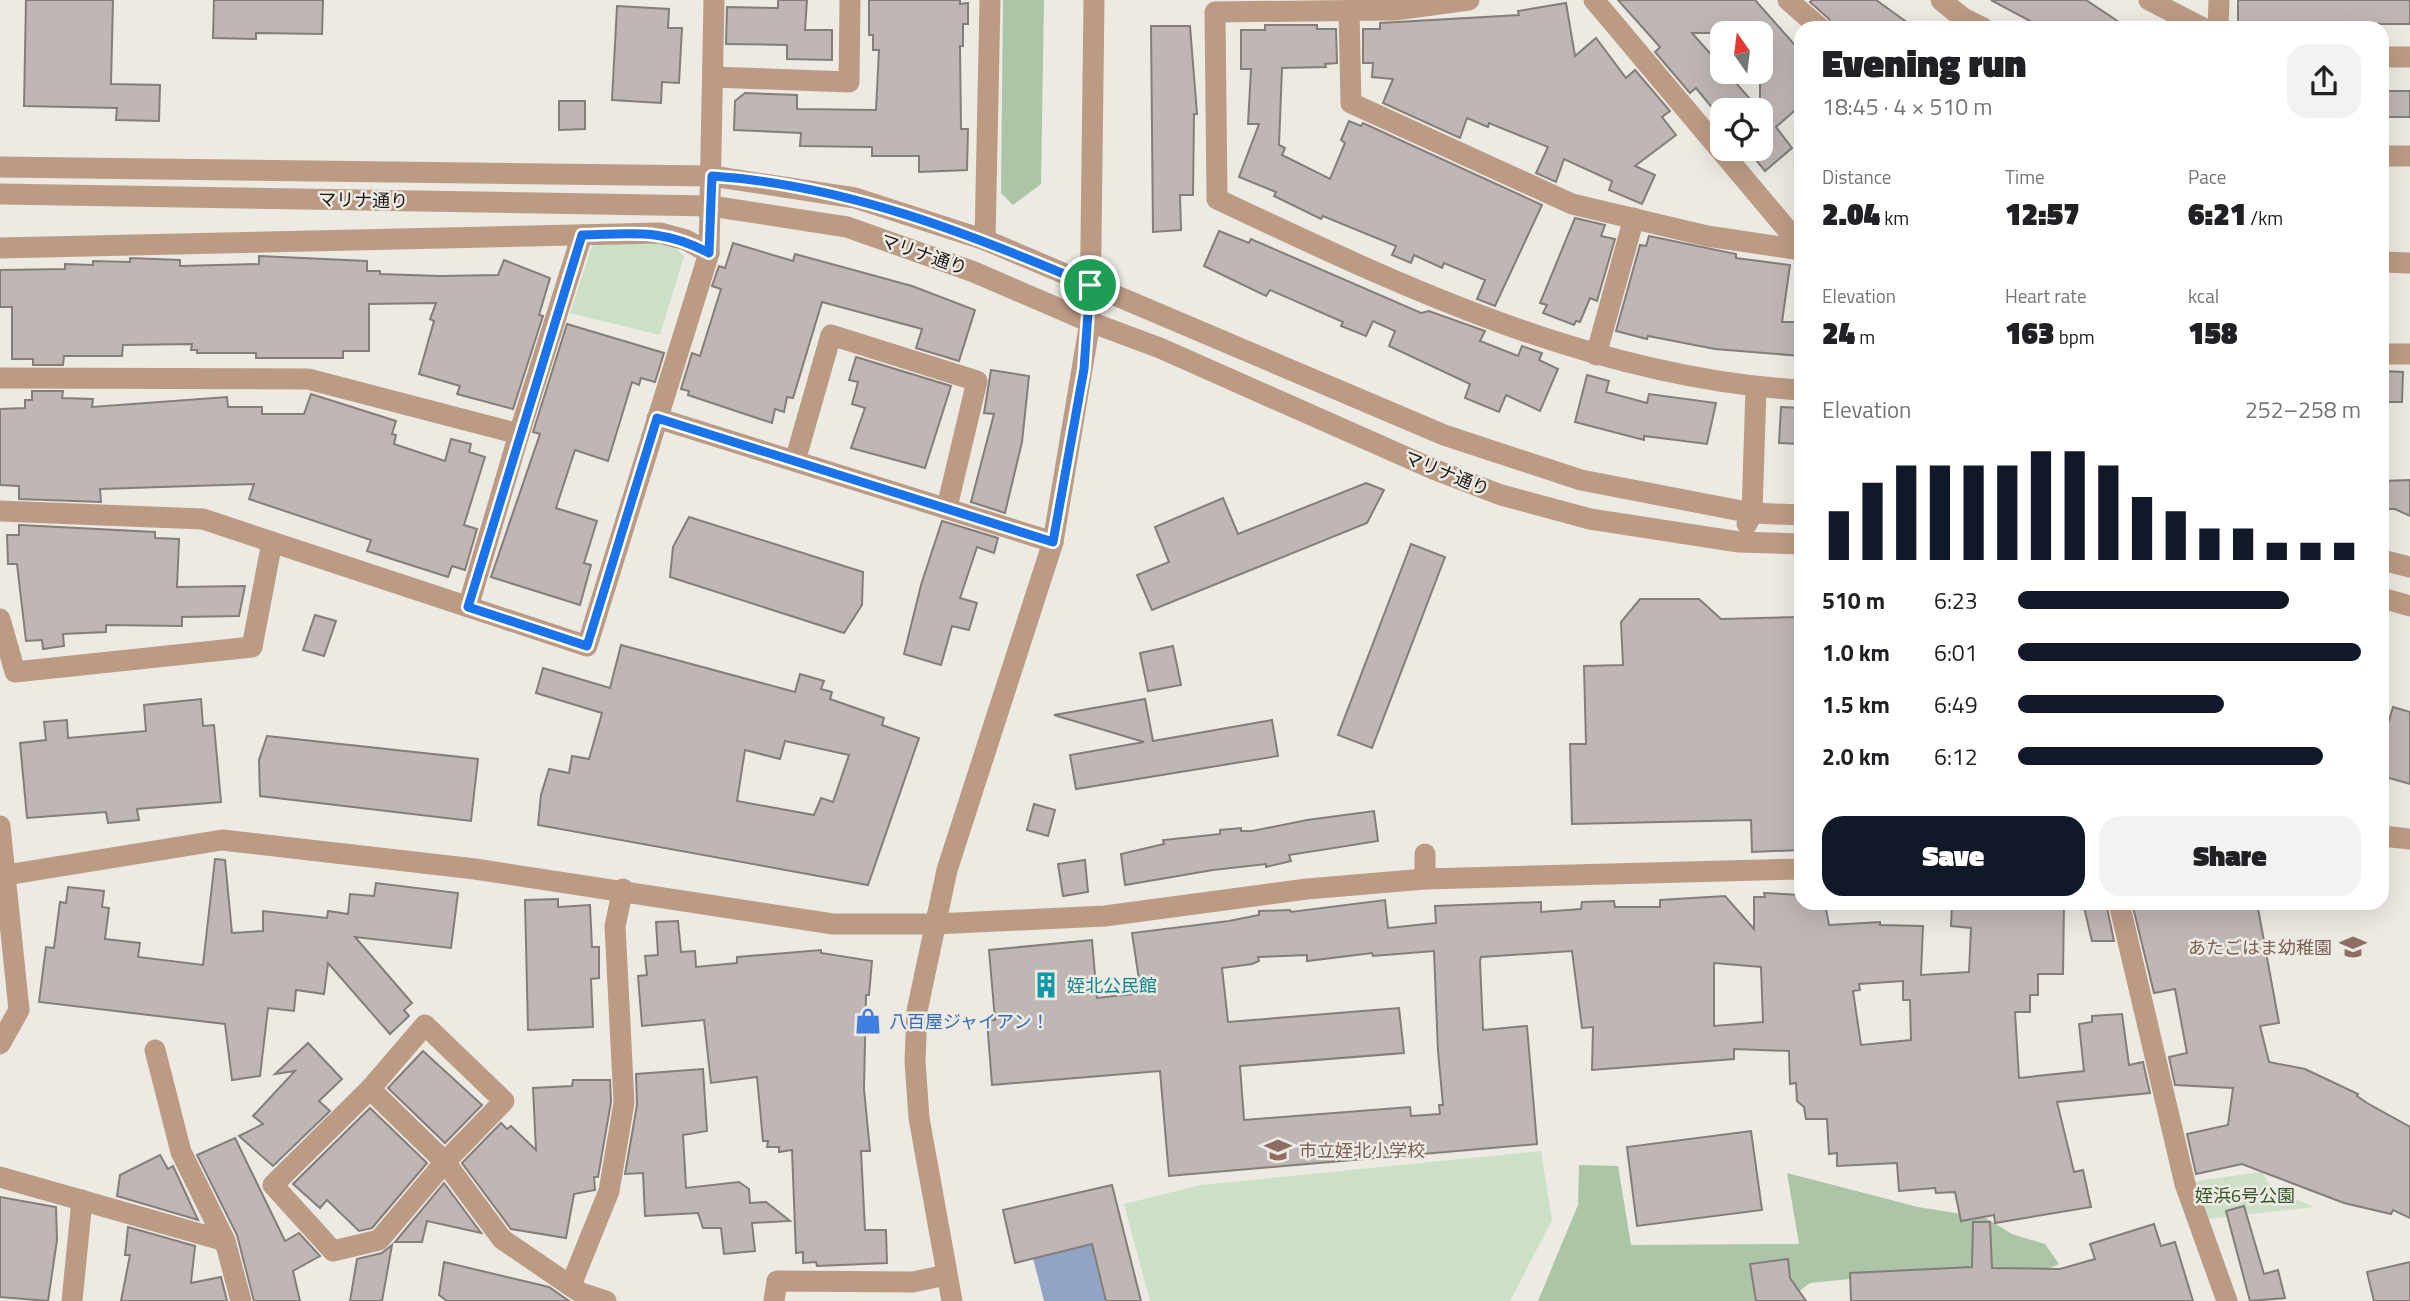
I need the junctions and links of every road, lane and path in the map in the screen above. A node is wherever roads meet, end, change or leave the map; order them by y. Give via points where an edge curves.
1 (714, 0) edge
2 (850, 0) edge
3 (990, 0) edge
4 (1094, 0) edge
5 (1469, 0) edge
6 (1594, 0) edge
7 (1788, 0) edge
8 (1941, 0) edge
9 (2149, 0) edge
10 (2219, 0) edge
11 (1349, 11) junction
12 (1812, 21) edge
13 (1969, 21) edge
14 (2190, 21) edge
15 (2218, 21) edge
16 (2389, 57) edge
17 (2410, 57) edge
18 (713, 77) junction
19 (2389, 156) edge
20 (2410, 156) edge
21 (0, 167) edge
22 (712, 176) junction
23 (0, 194) edge
24 (710, 206) junction
25 (1634, 218) junction
26 (582, 235) junction
27 (985, 240) junction
28 (1794, 240) edge
29 (1794, 247) edge
30 (0, 248) edge
31 (709, 253) junction
32 (2389, 262) edge
33 (2410, 263) edge
34 (1090, 285) junction
35 (1090, 323) junction
36 (2389, 354) edge
37 (2410, 354) edge
38 (1597, 355) junction
39 (0, 378) edge
40 (1756, 388) junction
41 (1794, 390) edge
42 (657, 418) junction
43 (519, 434) junction
44 (795, 460) junction
45 (947, 507) junction
46 (0, 511) edge
47 (1752, 513) junction
48 (1794, 515) edge
49 (272, 542) junction
50 (1053, 542) junction
51 (1739, 542) junction
52 (1794, 544) edge
53 (2389, 562) edge
54 (2410, 567) edge
55 (2389, 600) edge
56 (2410, 606) edge
57 (468, 607) junction
58 (0, 619) edge
59 (0, 826) edge
60 (2389, 837) edge
61 (2410, 839) edge
62 (1425, 854) dead end
63 (1794, 869) edge
64 (6, 875) junction
65 (1425, 879) junction
66 (623, 889) junction
67 (2121, 910) edge
68 (935, 924) junction
69 (0, 1044) edge
70 (155, 1050) dead end
71 (370, 1089) junction
72 (445, 1162) junction
73 (0, 1177) edge
74 (82, 1200) junction
75 (225, 1241) junction
76 (946, 1275) junction
77 (571, 1285) junction
78 (72, 1301) edge
79 (241, 1301) edge
80 (606, 1301) edge
81 (774, 1301) edge
82 (952, 1301) edge
83 (2227, 1301) edge

1 - 18 street
2 - 18 street via 849,82
3 - 27 street
4 - 34 street
5 - 11 street
6 - 28 street
7 - 12 street
8 - 13 street
9 - 14 street
10 - 15 street
11 - 25 street via 1351,103 1572,204
11 - 38 street via 1215,12 1217,199 1398,284
16 - 17 street
18 - 22 street
19 - 20 street
21 - 22 street, マリナ通り
22 - 24 street
22 - 27 street, マリナ通り via 855,198
23 - 24 street, マリナ通り
24 - 31 street
24 - 35 street, マリナ通り via 847,228 974,272
25 - 29 street via 1707,236
25 - 38 street
26 - 30 street
26 - 31 street via 660,233
26 - 43 street
27 - 34 street, マリナ通り
31 - 42 street
32 - 33 street
34 - 35 street
34 - 47 street, マリナ通り via 1444,435 1581,480
35 - 50 street
35 - 51 street, マリナ通り via 1160,348 1500,495 1590,519
36 - 37 street
38 - 40 street
39 - 43 street via 308,379
40 - 41 street
40 - 47 street
42 - 44 street
42 - 57 street via 587,646
43 - 57 street
44 - 45 street
44 - 45 street via 831,335 978,381
45 - 50 street
46 - 49 street via 203,519
47 - 48 street, マリナ通り
47 - 51 street
49 - 57 street
49 - 58 street via 252,647 15,672
50 - 68 street via 947,870
51 - 52 street, マリナ通り
53 - 54 street
55 - 56 street
59 - 64 street
60 - 61 street
62 - 65 street
63 - 65 street
64 - 66 street via 222,840
64 - 69 street via 19,1010
65 - 68 street via 1105,916
66 - 68 street via 833,924
66 - 77 street via 615,926 624,1103 610,1191
67 - 83 street via 2185,1184
68 - 76 street via 917,1011 915,1061 919,1118
70 - 75 street via 181,1152
71 - 72 street
71 - 72 street via 425,1026 504,1101
71 - 72 street via 273,1185 333,1251 379,1240
72 - 77 street via 502,1239
73 - 74 street
74 - 75 street
74 - 78 street
75 - 79 street
76 - 81 street via 913,1282 777,1282
76 - 82 street
77 - 80 street

